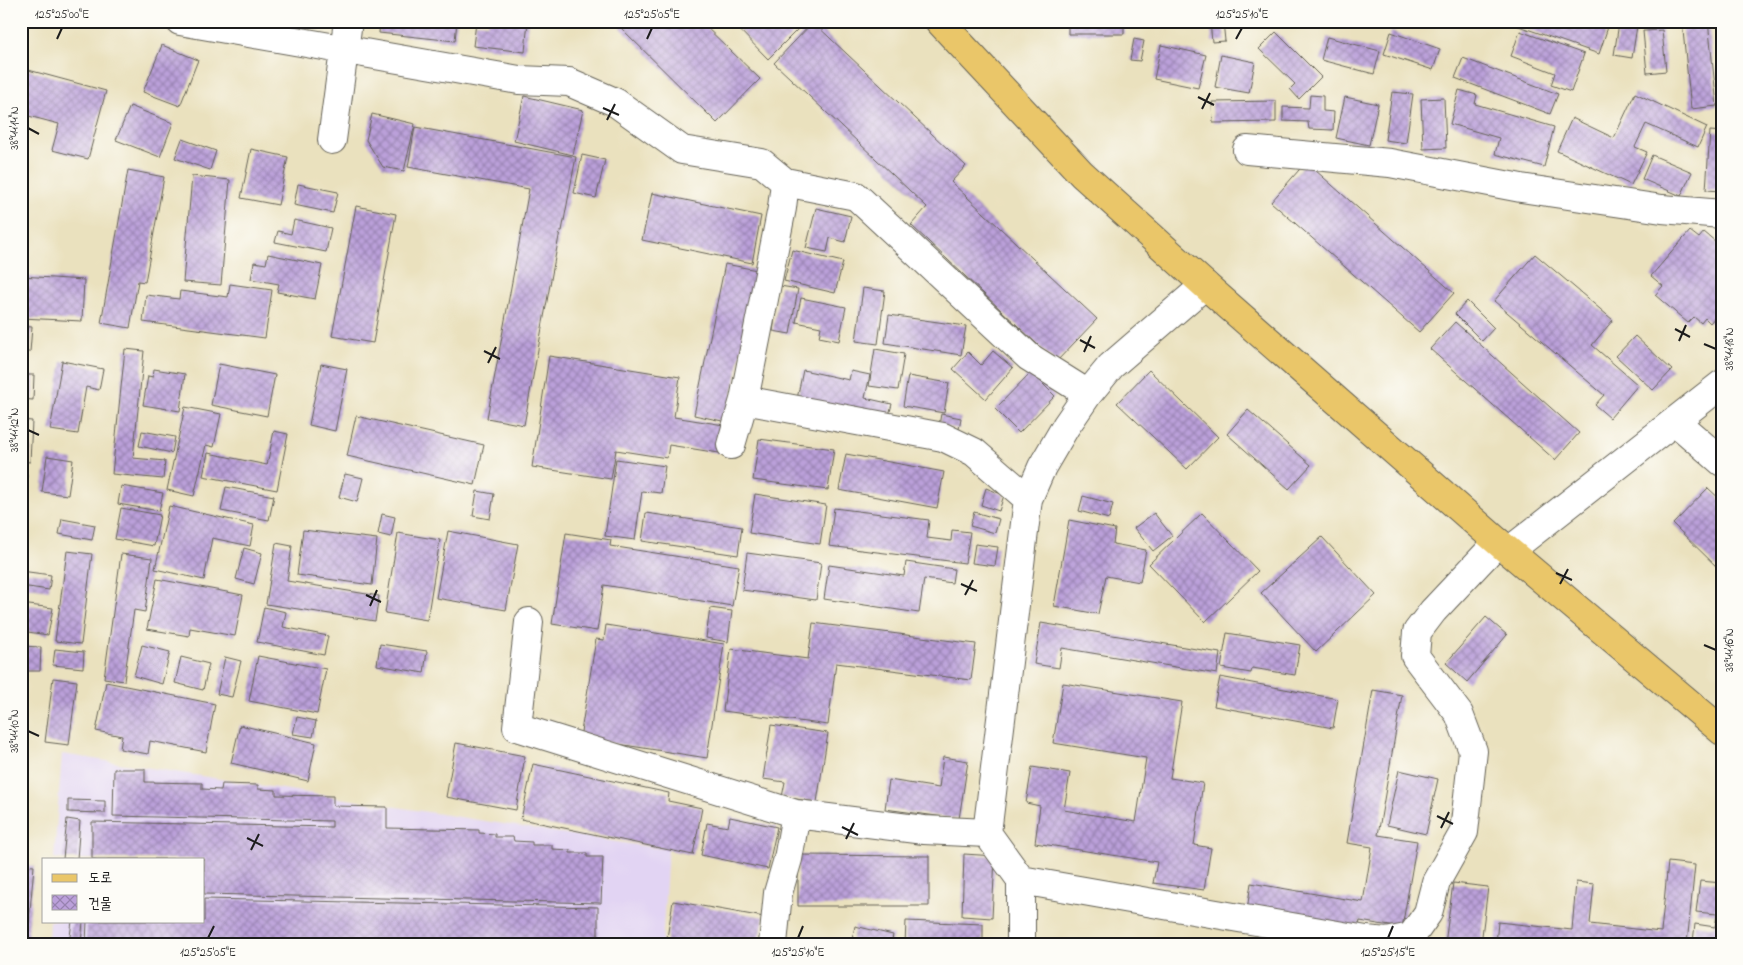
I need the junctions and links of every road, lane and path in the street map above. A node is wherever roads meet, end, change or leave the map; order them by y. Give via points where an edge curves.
1 (180, 21) edge
2 (348, 21) edge
3 (938, 21) edge
4 (344, 51) junction
5 (332, 140) dead end
6 (1247, 150) dead end
7 (785, 182) junction
8 (1722, 214) edge
9 (1205, 284) junction
10 (1722, 384) edge
11 (1088, 394) junction
12 (744, 400) junction
13 (1676, 422) junction
14 (731, 445) dead end
15 (1722, 462) edge
16 (1028, 499) junction
17 (1504, 547) junction
18 (529, 622) dead end
19 (1722, 731) edge
20 (796, 814) junction
21 (988, 832) junction
22 (1021, 880) junction
23 (773, 944) edge
24 (1021, 944) edge

1 - 4 street
2 - 4 street
3 - 9 main road via 1082,174
4 - 5 street
4 - 7 street via 519,80 569,82 615,102 682,150 762,162
6 - 8 street via 1390,163 1521,188 1662,209
7 - 11 street via 856,196 1029,357
7 - 12 street
9 - 11 street via 1111,366
9 - 17 main road
10 - 13 street
11 - 16 street via 1042,467
12 - 14 street
12 - 16 street via 942,437 974,452
13 - 15 street
13 - 17 street
16 - 21 street
17 - 19 main road
17 - 22 street via 1433,611 1417,632 1415,656 1459,714 1473,751 1464,832 1436,882 1428,913 1411,937 1387,942 1366,940
18 - 20 street via 517,727
20 - 21 street via 924,830
20 - 23 street via 778,892
21 - 22 street
22 - 24 street

